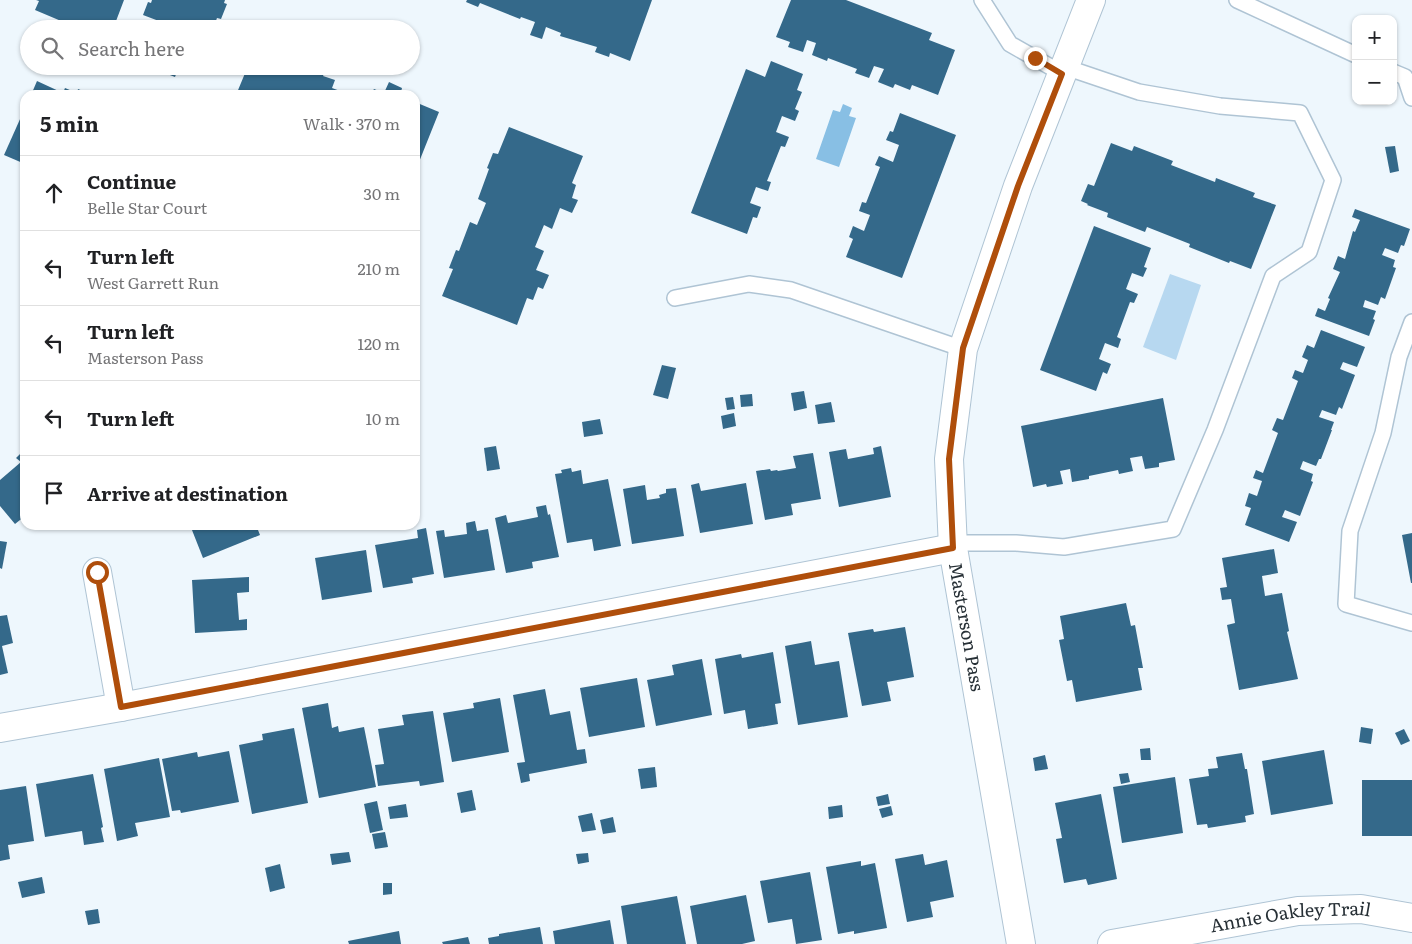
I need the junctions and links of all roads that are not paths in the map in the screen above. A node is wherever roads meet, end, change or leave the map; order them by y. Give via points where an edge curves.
1 (982, 0) edge
2 (1091, 0) edge
3 (1238, 0) edge
4 (1352, 53) edge
5 (1064, 70) junction
6 (1397, 74) edge
7 (1412, 98) edge
8 (675, 298) dead end
9 (1412, 322) edge
10 (963, 348) junction
11 (953, 546) junction
12 (97, 572) dead end
13 (1412, 622) edge
14 (121, 707) junction
15 (0, 728) edge
16 (1412, 918) edge
17 (1021, 944) edge
18 (1112, 944) edge

1 - 5 lane via 1010,44
2 - 5 street, Masterson Pass
3 - 4 lane
5 - 10 street, Masterson Pass via 1018,186
5 - 11 lane via 1139,92 1220,106 1300,113 1334,180 1309,252 1273,276 1215,430 1173,529 1064,547 1016,543
6 - 7 lane via 1405,78
8 - 10 lane via 749,284 791,290
9 - 13 lane via 1399,357 1383,433 1350,531 1346,604
10 - 11 street, Masterson Pass via 949,459
11 - 14 street
11 - 17 street, Masterson Pass
12 - 14 street
14 - 15 street
16 - 18 street, Annie Oakley Trail via 1361,909 1298,911

